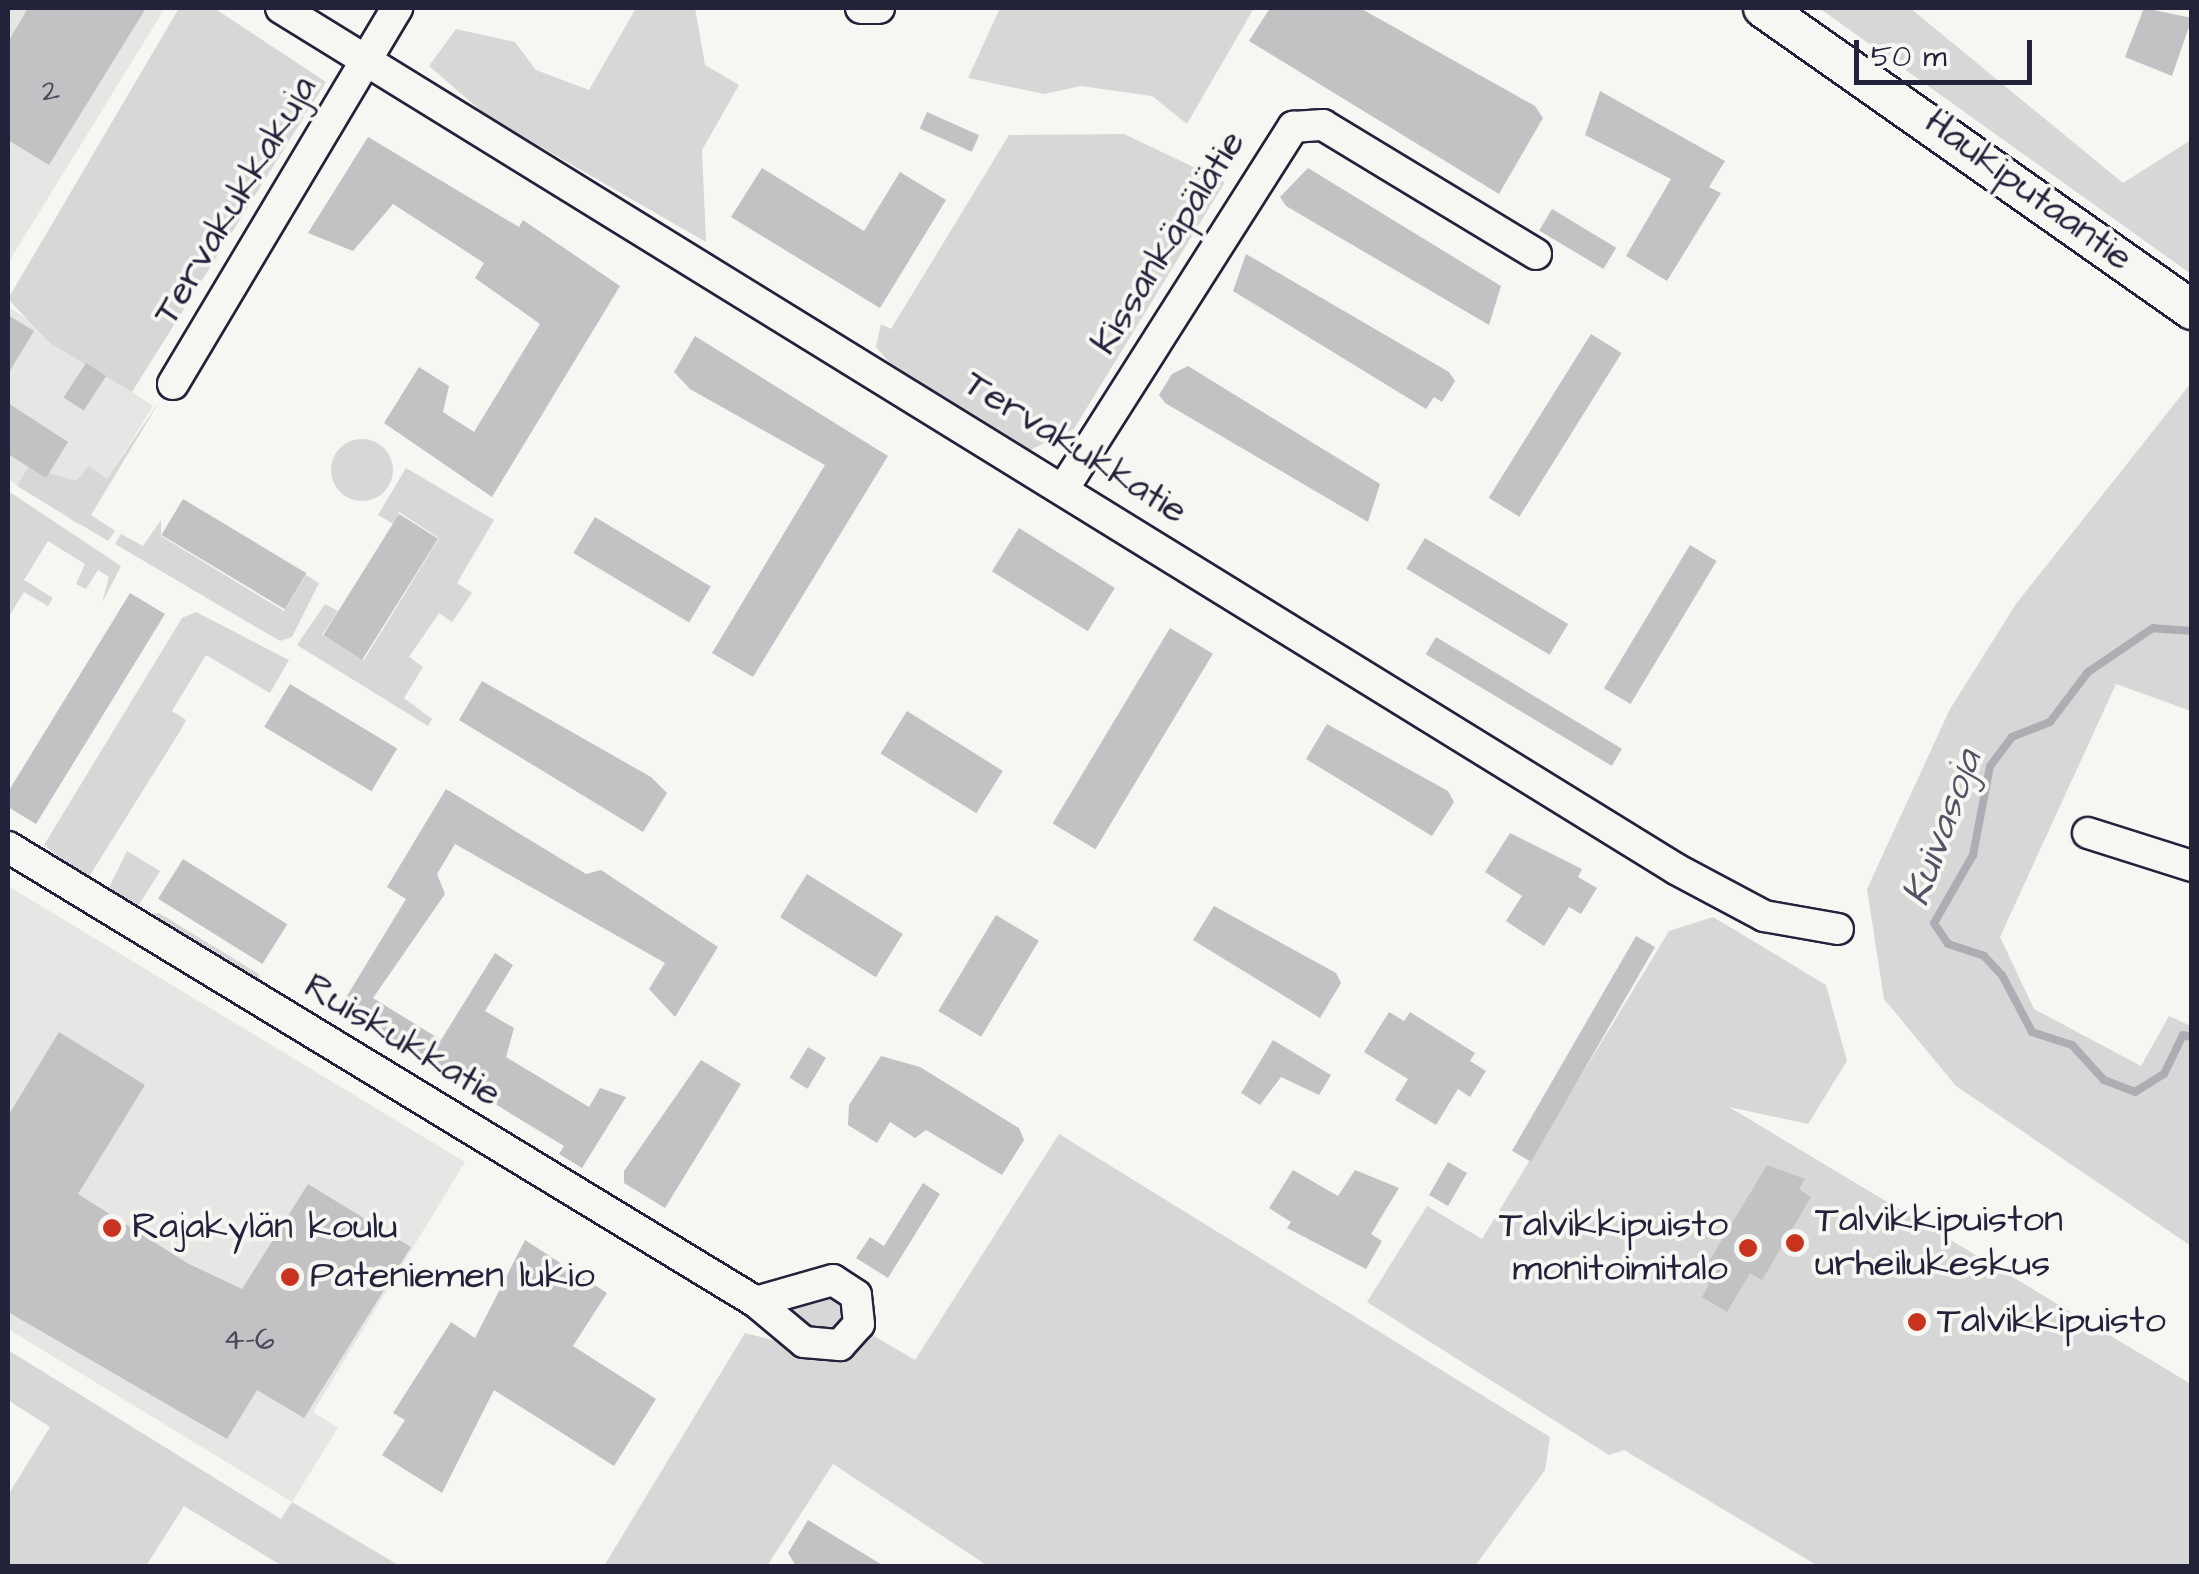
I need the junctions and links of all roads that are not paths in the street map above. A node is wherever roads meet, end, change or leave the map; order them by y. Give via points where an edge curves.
1 (282, 8) edge
2 (397, 8) edge
3 (1763, 8) edge
4 (368, 60) junction
5 (1536, 254) dead end
6 (2192, 310) edge
7 (173, 384) dead end
8 (1064, 488) junction
9 (2088, 833) dead end
10 (8, 847) edge
11 (2192, 866) edge
12 (1838, 929) dead end
13 (756, 1302) dead end

1 - 4 street, Tervakukkatie
2 - 4 street, Tervakukkakuja
3 - 6 main road, Haukiputaantie
4 - 7 street, Tervakukkakuja
4 - 8 street, Tervakukkatie
5 - 8 street, Kissankäpälätie via 1323,124 1294,127
8 - 12 street, Tervakukkatie via 1676,869 1764,916
9 - 11 street
10 - 13 street, Ruiskukkatie

